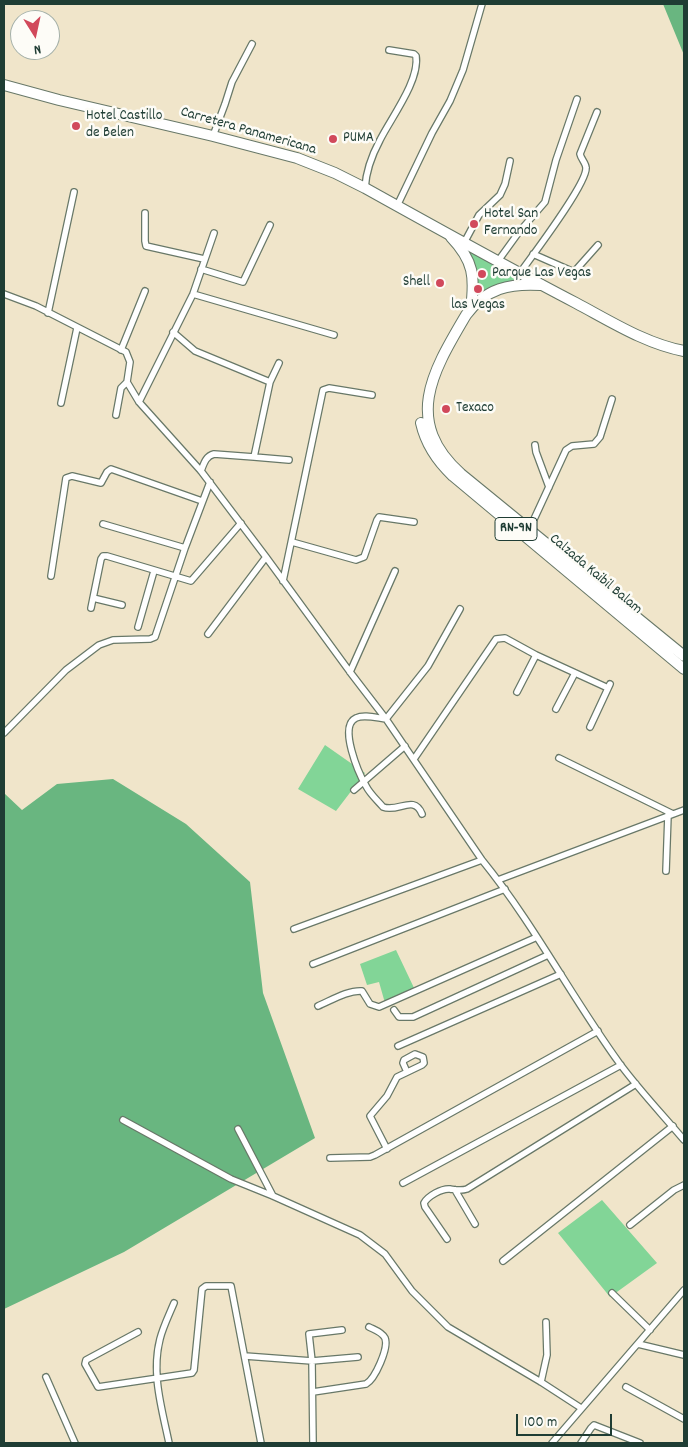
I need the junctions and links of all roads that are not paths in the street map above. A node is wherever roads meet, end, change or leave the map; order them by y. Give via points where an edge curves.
1 (482, 4) edge
2 (252, 44) dead end
3 (389, 50) dead end
4 (4, 85) edge
5 (577, 99) dead end
6 (597, 112) dead end
7 (213, 136) junction
8 (510, 161) dead end
9 (365, 188) junction
10 (74, 192) dead end
11 (398, 206) junction
12 (145, 213) dead end
13 (270, 225) dead end
14 (214, 233) dead end
15 (450, 235) junction
16 (464, 243) junction
17 (598, 245) dead end
18 (533, 254) junction
19 (204, 259) junction
20 (498, 261) junction
21 (201, 269) junction
22 (520, 273) junction
23 (541, 285) junction
24 (145, 291) dead end
25 (4, 294) edge
26 (193, 294) junction
27 (470, 309) junction
28 (48, 313) junction
29 (77, 328) junction
30 (173, 332) junction
31 (334, 336) dead end
32 (121, 350) junction
33 (684, 351) edge
34 (442, 355) junction
35 (279, 363) dead end
36 (127, 382) junction
37 (270, 382) junction
38 (372, 395) dead end
39 (612, 399) dead end
40 (61, 402) dead end
41 (139, 402) junction
42 (116, 415) dead end
43 (535, 445) dead end
44 (254, 457) junction
45 (289, 460) dead end
46 (201, 470) junction
47 (210, 482) junction
48 (549, 487) junction
49 (202, 501) junction
50 (414, 522) dead end
51 (241, 523) junction
52 (103, 524) dead end
53 (529, 530) junction
54 (292, 542) junction
55 (185, 548) junction
56 (266, 557) junction
57 (154, 571) junction
58 (395, 571) dead end
59 (51, 576) dead end
60 (175, 576) junction
61 (283, 581) junction
62 (93, 598) junction
63 (122, 605) dead end
64 (91, 608) dead end
65 (460, 609) dead end
66 (138, 627) dead end
67 (208, 634) dead end
68 (536, 655) junction
69 (684, 656) edge
70 (684, 669) edge
71 (350, 672) junction
72 (575, 673) junction
73 (518, 692) dead end
74 (556, 708) dead end
75 (386, 719) junction
76 (590, 727) dead end
77 (4, 733) edge
78 (405, 746) junction
79 (558, 758) dead end
80 (414, 759) junction
81 (364, 782) junction
82 (354, 790) dead end
83 (684, 810) edge
84 (422, 814) dead end
85 (671, 814) junction
86 (482, 860) junction
87 (666, 871) dead end
88 (498, 880) junction
89 (505, 889) junction
90 (294, 929) dead end
91 (537, 937) junction
92 (548, 955) junction
93 (313, 964) dead end
94 (561, 974) junction
95 (318, 1006) dead end
96 (394, 1010) dead end
97 (598, 1031) junction
98 (398, 1046) dead end
99 (621, 1065) junction
100 (407, 1072) dead end
101 (636, 1084) junction
102 (123, 1120) dead end
103 (672, 1126) junction
104 (238, 1129) dead end
105 (684, 1140) edge
106 (387, 1149) junction
107 (330, 1158) dead end
108 (403, 1183) dead end
109 (684, 1185) edge
110 (455, 1190) junction
111 (273, 1196) junction
112 (475, 1224) dead end
113 (630, 1225) dead end
114 (447, 1239) dead end
115 (503, 1261) dead end
116 (684, 1290) edge
117 (612, 1293) dead end
118 (174, 1303) dead end
119 (546, 1322) dead end
120 (369, 1327) dead end
121 (342, 1330) dead end
122 (650, 1330) junction
123 (138, 1332) dead end
124 (638, 1344) junction
125 (684, 1355) edge
126 (245, 1356) junction
127 (358, 1357) dead end
128 (312, 1360) junction
129 (46, 1377) dead end
130 (156, 1379) junction
131 (541, 1382) junction
132 (626, 1387) dead end
133 (314, 1392) junction
134 (580, 1408) junction
135 (684, 1418) edge
136 (75, 1443) edge
137 (169, 1443) edge
138 (261, 1443) edge
139 (313, 1443) edge
140 (552, 1443) edge
141 (581, 1443) edge
142 (640, 1443) edge

1 - 11 street via 460,78
2 - 7 street via 232,82
3 - 9 street via 414,54 417,65 369,164
4 - 7 main road, Carretera Panamericana
5 - 20 street via 545,202
6 - 18 street via 580,154 586,168 584,176 574,196
7 - 9 main road, Carretera Panamericana via 297,158
8 - 16 street via 500,195 479,215
9 - 11 main road, Carretera Panamericana
10 - 28 street
11 - 15 main road, Carretera Panamericana
12 - 19 street via 146,246
13 - 21 street via 243,282
14 - 19 street
15 - 16 main road, Carretera Panamericana
15 - 27 main road, Calzada Kaibil Balam / RN-9N via 463,250 471,267 474,284
16 - 20 main road, Carretera Panamericana
17 - 18 street via 574,272
18 - 22 street
19 - 21 street
20 - 22 main road, Carretera Panamericana
21 - 26 street
22 - 23 main road, Carretera Panamericana
23 - 27 main road, Calzada Kaibil Balam / RN-9N via 504,287
23 - 33 main road, Carretera Panamericana via 632,333
24 - 32 street
25 - 28 street
26 - 30 street
26 - 31 street
27 - 34 main road, Calzada Kaibil Balam / RN-9N
28 - 29 street
29 - 32 street
29 - 40 street
30 - 37 street via 195,351
30 - 41 street
32 - 36 street via 126,352 130,362
34 - 53 main road, Calzada Kaibil Balam / RN-9N via 427,410 435,441 453,467
34 - 70 main road, Calzada Kaibil Balam / RN-9N via 428,378 420,413 426,440 439,462
35 - 37 street
36 - 41 street
36 - 42 street via 121,388
37 - 44 street
38 - 54 street via 329,388 323,390
39 - 48 street via 600,437 594,444 572,446 566,450
41 - 46 street
43 - 48 street
44 - 45 street
44 - 46 street via 209,455
46 - 47 street
47 - 49 street
47 - 51 street
48 - 53 street
49 - 55 street
49 - 59 street via 111,469 101,483 72,476 66,478
50 - 54 street via 379,517 364,557 356,560
51 - 56 street
51 - 60 street via 194,580
52 - 55 street
53 - 69 main road, Calzada Kaibil Balam / RN-9N
54 - 61 street
55 - 60 street
56 - 61 street
56 - 67 street
57 - 60 street
57 - 62 street via 103,556
57 - 66 street
58 - 71 street
60 - 77 street via 155,638 113,640 99,645 66,670
61 - 71 street
62 - 63 street
62 - 64 street
65 - 75 street via 428,666
68 - 72 street
68 - 73 street
68 - 80 street via 505,638 496,639
71 - 75 street
72 - 74 street
72 - 76 street via 609,686
75 - 78 street
75 - 81 street via 357,717 349,726 348,738
78 - 80 street
78 - 81 street
79 - 85 street
80 - 86 street
81 - 82 street
81 - 84 street via 383,807 392,809 416,805
83 - 85 street
85 - 87 street
85 - 88 street
86 - 88 street
86 - 90 street
88 - 89 street
89 - 91 street
89 - 93 street
91 - 92 street
91 - 95 street via 378,1007 370,1004 359,990
92 - 94 street
92 - 96 street via 413,1017 399,1017
94 - 97 street
94 - 98 street
97 - 99 street
97 - 106 street
99 - 101 street
99 - 108 street
100 - 106 street via 398,1077 370,1116
101 - 103 street
101 - 110 street via 468,1189
102 - 111 street via 231,1179
103 - 105 street
103 - 115 street
104 - 111 street
106 - 107 street via 370,1157
109 - 113 street
110 - 112 street
110 - 114 street via 438,1192 424,1203
111 - 131 street via 349,1229 376,1246 412,1291 448,1327
116 - 122 street
117 - 122 street
118 - 130 street via 160,1338
119 - 131 street via 547,1355
120 - 133 street via 386,1339 372,1381
121 - 128 street via 309,1334
122 - 124 street
123 - 130 street via 89,1357 85,1364 98,1387
124 - 125 street
124 - 134 street
126 - 128 street
126 - 130 street via 231,1286 206,1286 202,1289 194,1370 189,1374
126 - 138 street
127 - 128 street
128 - 133 street
129 - 136 street
130 - 137 street
131 - 134 street
132 - 135 street
133 - 139 street
134 - 140 street
141 - 142 street via 594,1425

